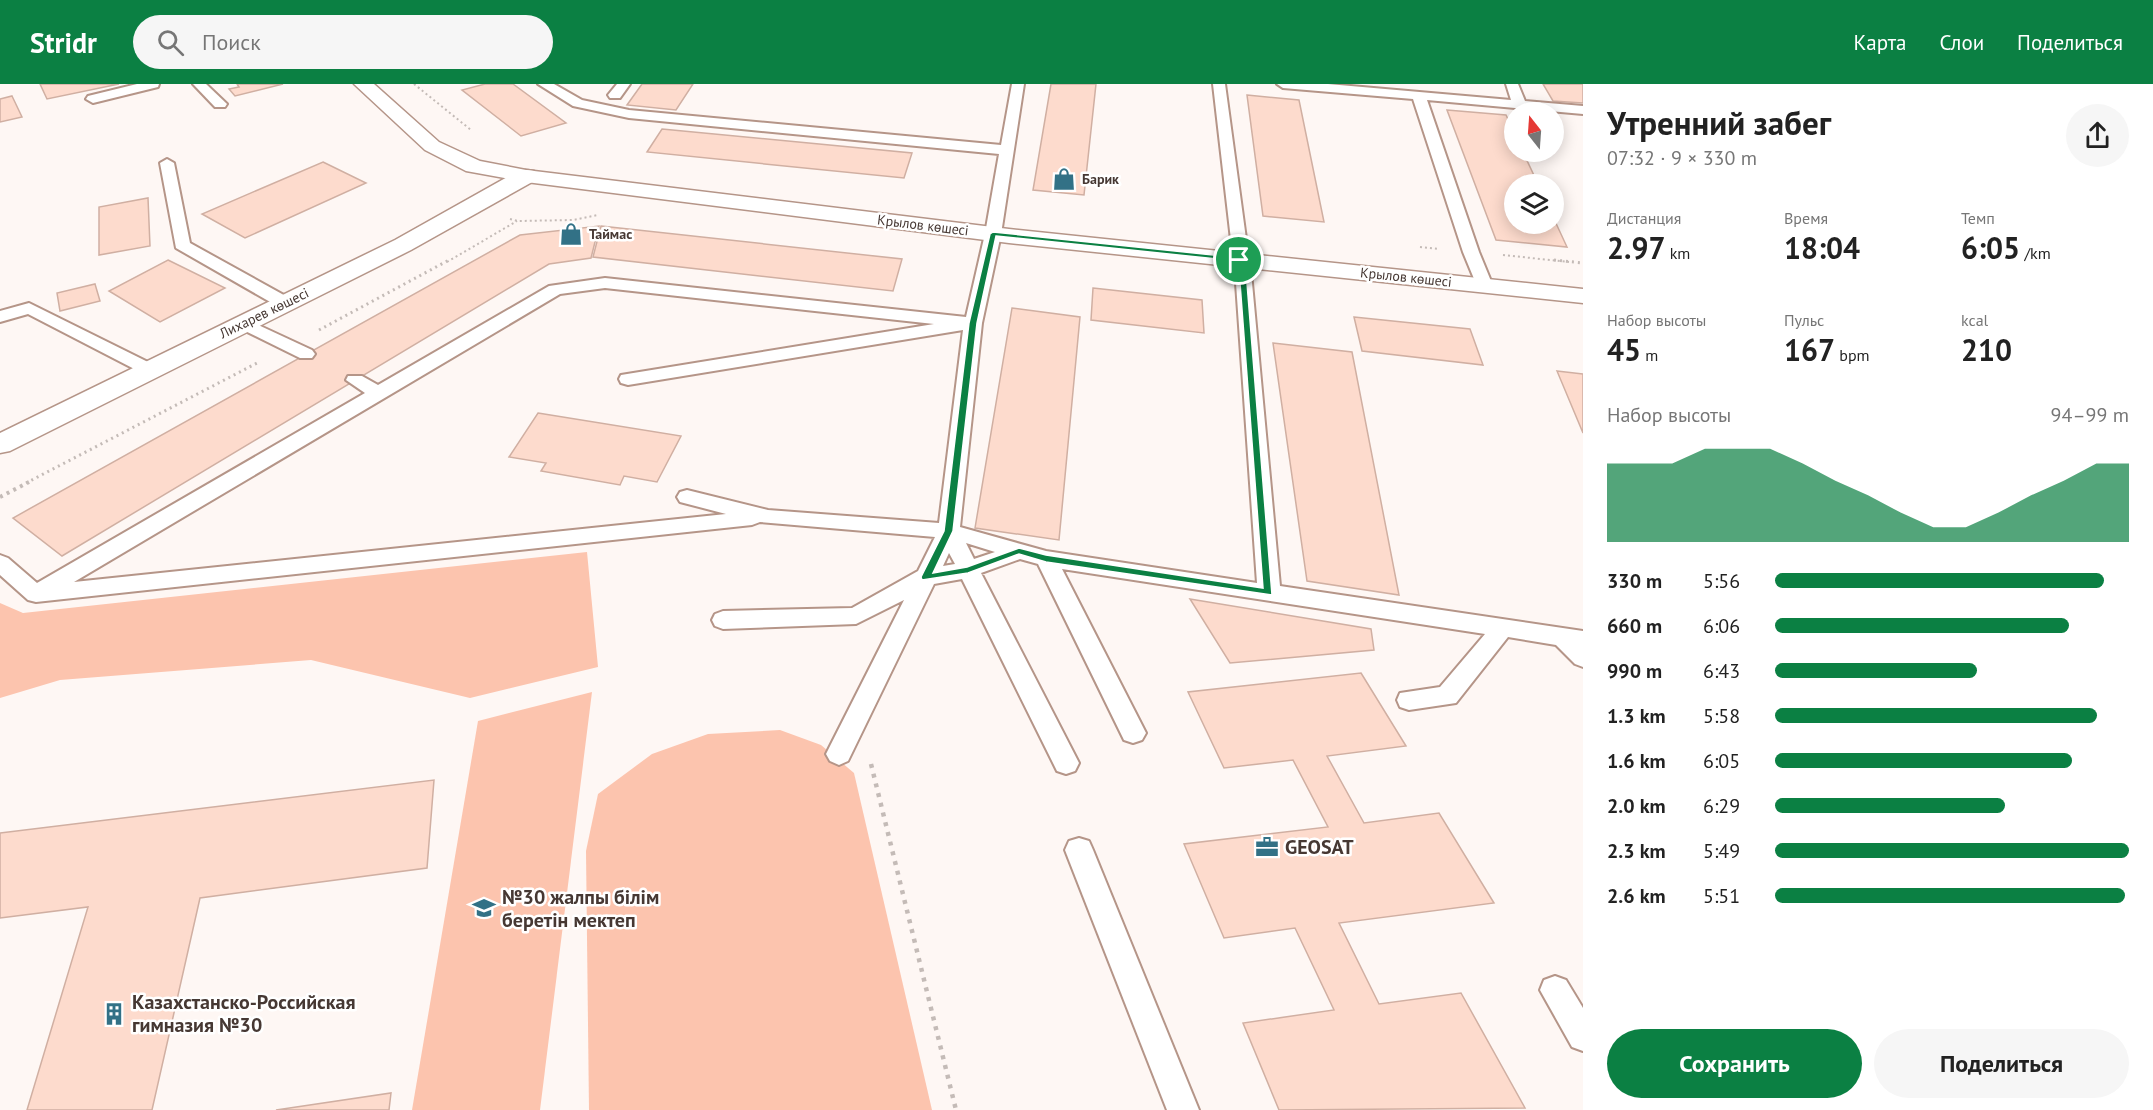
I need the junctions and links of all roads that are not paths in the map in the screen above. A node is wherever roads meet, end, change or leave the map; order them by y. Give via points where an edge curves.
1 (153, 84) edge
2 (199, 84) edge
3 (544, 84) edge
4 (1018, 84) edge
5 (1219, 84) edge
6 (1283, 84) edge
7 (1512, 84) edge
8 (368, 85) edge
9 (1419, 96) junction
10 (93, 99) dead end
11 (1519, 102) edge
12 (220, 104) dead end
13 (1504, 104) edge
14 (1564, 108) edge
15 (1583, 110) edge
16 (1007, 150) junction
17 (167, 164) dead end
18 (525, 176) junction
19 (993, 234) junction
20 (1239, 260) junction
21 (1485, 286) junction
22 (1583, 296) edge
23 (285, 303) junction
24 (0, 317) edge
25 (243, 323) junction
26 (973, 323) junction
27 (306, 354) dead end
28 (150, 370) junction
29 (628, 379) dead end
30 (355, 380) dead end
31 (378, 393) junction
32 (0, 444) edge
33 (687, 497) dead end
34 (768, 517) junction
35 (949, 531) junction
36 (1019, 551) junction
37 (1046, 559) junction
38 (0, 563) edge
39 (968, 570) junction
40 (926, 577) junction
41 (1269, 592) junction
42 (36, 594) junction
43 (723, 620) dead end
44 (1503, 628) junction
45 (1572, 638) edge
46 (1583, 658) edge
47 (1409, 700) dead end
48 (1133, 733) dead end
49 (839, 754) dead end
50 (1066, 763) dead end
51 (1079, 850) dead end
52 (1555, 990) dead end
53 (1583, 1036) edge
54 (1183, 1110) edge

1 - 10 lane
2 - 12 lane
3 - 16 lane via 578,103 629,114
4 - 16 lane
5 - 20 lane
6 - 9 lane
7 - 11 lane
8 - 18 main road, Крылов көшесі via 432,146 474,166
9 - 13 lane
9 - 21 lane
14 - 15 lane
16 - 19 lane
17 - 23 lane via 182,245
18 - 19 main road, Крылов көшесі
18 - 23 main road, Лихарев көшесі via 403,244
19 - 20 main road, Крылов көшесі
19 - 26 lane
20 - 21 main road, Крылов көшесі
20 - 41 lane
21 - 22 main road, Крылов көшесі
23 - 25 main road, Лихарев көшесі
24 - 28 lane via 29,308
25 - 27 lane
25 - 28 main road, Лихарев көшесі
26 - 29 lane
26 - 31 lane via 605,283 555,290
26 - 35 lane
28 - 32 main road, Лихарев көшесі
30 - 31 lane
31 - 42 lane
33 - 34 lane
34 - 35 lane
34 - 42 lane
35 - 36 lane
35 - 39 lane
35 - 40 lane
36 - 37 lane
36 - 39 lane
37 - 41 lane
37 - 48 lane
38 - 42 lane
39 - 40 lane
39 - 50 lane
40 - 43 lane via 856,616
40 - 49 lane
41 - 44 lane
44 - 45 lane
44 - 47 lane via 1447,696
45 - 46 lane
51 - 54 lane
52 - 53 lane

